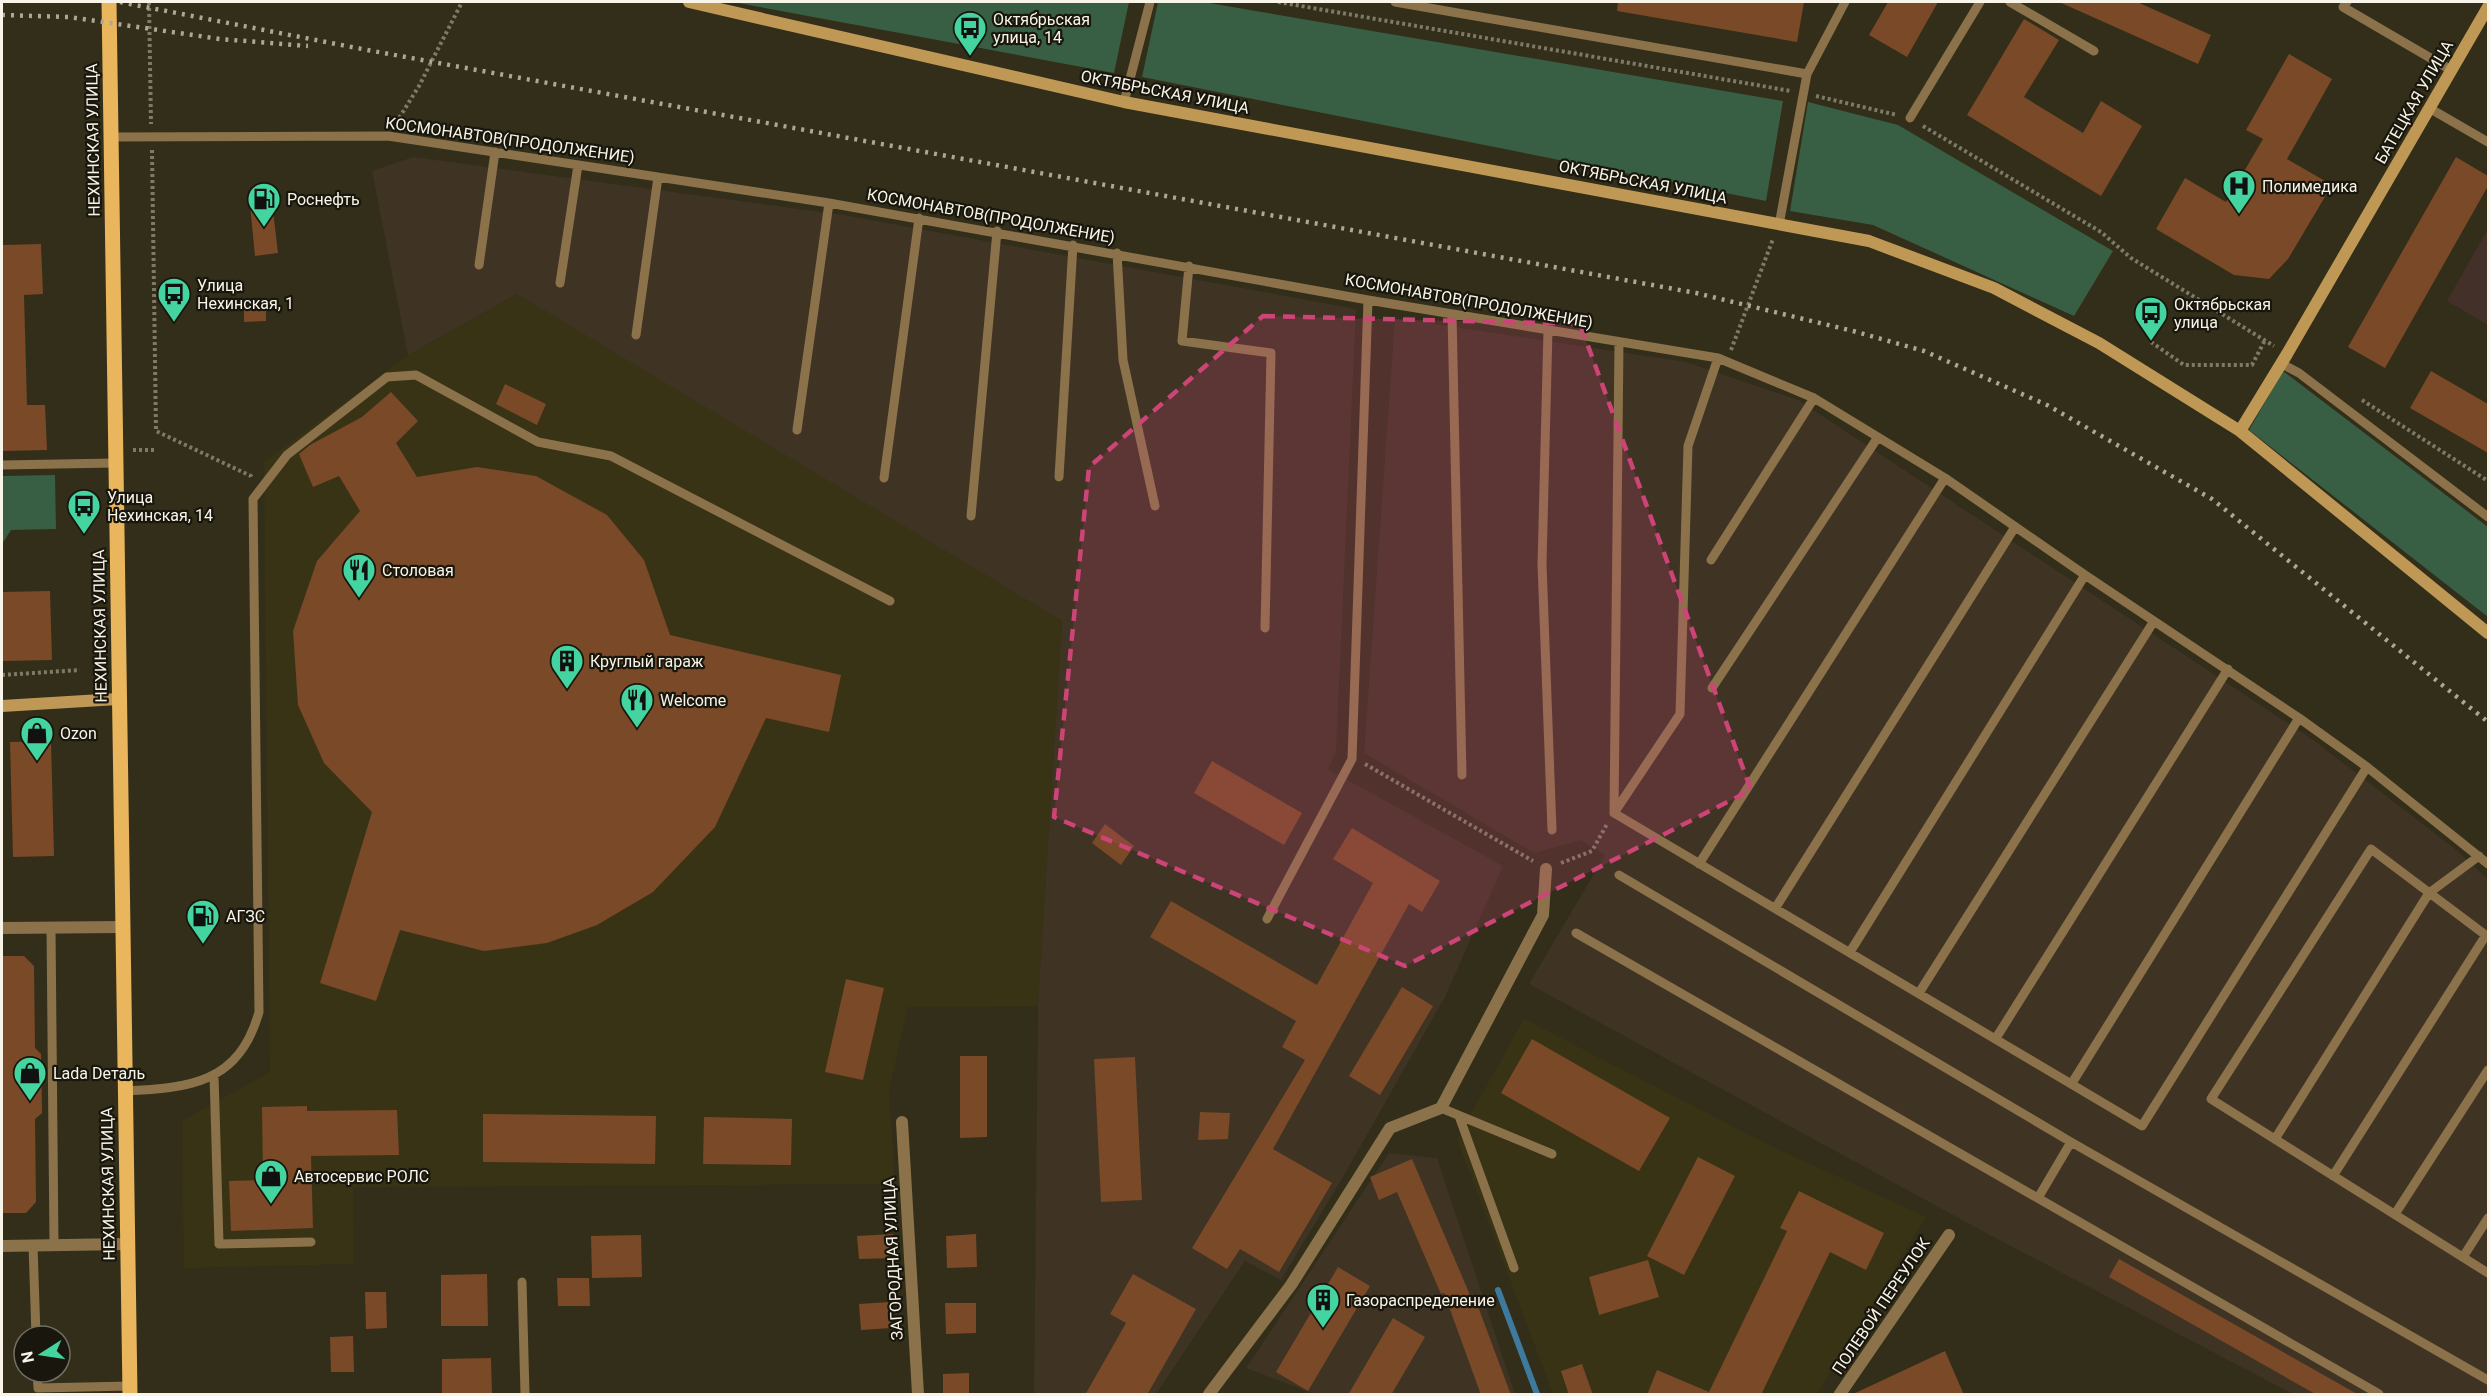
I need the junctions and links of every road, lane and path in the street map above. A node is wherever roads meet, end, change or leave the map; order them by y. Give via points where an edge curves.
1 (109, 2) edge
2 (149, 2) edge
3 (462, 2) edge
4 (688, 2) edge
5 (1150, 2) edge
6 (1278, 2) edge
7 (1395, 2) edge
8 (1845, 2) edge
9 (1980, 2) edge
10 (2010, 2) edge
11 (2347, 2) edge
12 (2488, 7) edge
13 (2094, 51) dead end
14 (2451, 70) junction
15 (1807, 74) junction
16 (1802, 93) junction
17 (1124, 102) junction
18 (2429, 108) junction
19 (1910, 118) junction
20 (151, 125) dead end
21 (388, 136) junction
22 (111, 137) junction
23 (2488, 142) edge
24 (152, 148) dead end
25 (495, 152) junction
26 (578, 165) junction
27 (658, 177) junction
28 (829, 203) junction
29 (919, 218) junction
30 (1779, 225) junction
31 (998, 231) junction
32 (1073, 245) junction
33 (1117, 253) junction
34 (480, 266) dead end
35 (1189, 266) junction
36 (560, 283) dead end
37 (1368, 300) junction
38 (1452, 314) junction
39 (1548, 330) junction
40 (636, 335) dead end
41 (1619, 342) junction
42 (2151, 342) dead end
43 (1722, 360) junction
44 (2282, 364) junction
45 (1814, 398) junction
46 (2361, 400) dead end
47 (797, 430) dead end
48 (2240, 431) junction
49 (1878, 437) junction
50 (116, 463) junction
51 (2, 465) edge
52 (1059, 477) dead end
53 (884, 478) dead end
54 (1945, 478) junction
55 (2488, 481) edge
56 (253, 499) junction
57 (1155, 506) dead end
58 (971, 516) dead end
59 (2488, 517) edge
60 (2015, 527) junction
61 (1711, 560) dead end
62 (2085, 575) junction
63 (890, 601) dead end
64 (2154, 621) junction
65 (1265, 628) dead end
66 (2488, 633) edge
67 (2228, 669) junction
68 (80, 670) dead end
69 (2, 675) edge
70 (1712, 688) dead end
71 (118, 699) junction
72 (2, 706) edge
73 (2299, 718) junction
74 (1352, 756) junction
75 (2367, 767) junction
76 (1462, 775) dead end
77 (1614, 813) junction
78 (1552, 830) dead end
79 (2479, 856) junction
80 (1699, 864) junction
81 (2488, 864) edge
82 (1546, 869) junction
83 (1619, 875) dead end
84 (2430, 893) junction
85 (1776, 908) junction
86 (1267, 919) dead end
87 (51, 927) junction
88 (122, 927) junction
89 (2, 928) edge
90 (1576, 933) dead end
91 (2487, 936) edge
92 (1850, 952) junction
93 (1919, 993) junction
94 (1996, 1038) junction
95 (2488, 1070) edge
96 (214, 1075) junction
97 (2072, 1083) junction
98 (124, 1091) junction
99 (1441, 1108) junction
100 (1459, 1116) junction
101 (902, 1122) dead end
102 (2275, 1139) junction
103 (2071, 1143) junction
104 (1552, 1154) dead end
105 (2333, 1176) junction
106 (2038, 1198) junction
107 (2395, 1214) junction
108 (2488, 1218) edge
109 (1948, 1235) dead end
110 (311, 1242) dead end
111 (127, 1244) junction
112 (33, 1245) junction
113 (54, 1245) junction
114 (2, 1246) edge
115 (2463, 1257) junction
116 (1514, 1268) dead end
117 (2488, 1273) edge
118 (522, 1282) dead end
119 (36, 1324) edge
120 (2488, 1380) edge
121 (38, 1384) edge
122 (130, 1390) edge
123 (525, 1395) edge
124 (918, 1395) edge
125 (1209, 1395) edge
126 (1840, 1395) edge
127 (2379, 1395) edge

1 - 22 main road, НЕХИНСКАЯ УЛИЦА
2 - 20 path
3 - 21 path
4 - 17 main road, ОКТЯБРЬСКАЯ УЛИЦА
5 - 17 lane
6 - 16 path
7 - 15 lane
8 - 15 lane
9 - 19 lane
10 - 13 lane
11 - 14 lane via 2343,7
12 - 14 main road, БАТЕЦКАЯ УЛИЦА
14 - 18 main road, БАТЕЦКАЯ УЛИЦА
15 - 16 lane
16 - 19 path
16 - 30 lane
17 - 30 main road, ОКТЯБРЬСКАЯ УЛИЦА
18 - 23 lane
18 - 44 main road, БАТЕЦКАЯ УЛИЦА
19 - 42 path via 2101,232 2130,258 2265,340 2252,365 2184,365
21 - 22 lane, КОСМОНАВТОВ(ПРОДОЛЖЕНИЕ)
21 - 25 lane, КОСМОНАВТОВ(ПРОДОЛЖЕНИЕ)
22 - 50 main road, НЕХИНСКАЯ УЛИЦА
24 - 56 path via 156,431 251,476
25 - 26 lane, КОСМОНАВТОВ(ПРОДОЛЖЕНИЕ)
25 - 34 lane
26 - 27 lane, КОСМОНАВТОВ(ПРОДОЛЖЕНИЕ)
26 - 36 lane
27 - 28 lane, КОСМОНАВТОВ(ПРОДОЛЖЕНИЕ)
27 - 40 lane
28 - 29 lane, КОСМОНАВТОВ(ПРОДОЛЖЕНИЕ)
28 - 47 lane
29 - 31 lane, КОСМОНАВТОВ(ПРОДОЛЖЕНИЕ)
29 - 53 lane
30 - 43 path
30 - 48 main road, ОКТЯБРЬСКАЯ УЛИЦА via 1869,241 1994,288 2099,343
31 - 32 lane, КОСМОНАВТОВ(ПРОДОЛЖЕНИЕ)
31 - 58 lane
32 - 33 lane, КОСМОНАВТОВ(ПРОДОЛЖЕНИЕ)
32 - 52 lane
33 - 35 lane, КОСМОНАВТОВ(ПРОДОЛЖЕНИЕ)
33 - 57 lane via 1123,360
35 - 37 lane, КОСМОНАВТОВ(ПРОДОЛЖЕНИЕ)
35 - 65 lane via 1182,341 1271,353
37 - 38 lane, КОСМОНАВТОВ(ПРОДОЛЖЕНИЕ)
37 - 74 lane
38 - 39 lane, КОСМОНАВТОВ(ПРОДОЛЖЕНИЕ)
38 - 76 lane
39 - 41 lane, КОСМОНАВТОВ(ПРОДОЛЖЕНИЕ)
39 - 78 lane via 1542,564
41 - 43 lane, КОСМОНАВТОВ(ПРОДОЛЖЕНИЕ)
41 - 77 lane
43 - 45 lane, КОСМОНАВТОВ(ПРОДОЛЖЕНИЕ)
43 - 77 lane via 1688,446 1680,714
44 - 48 main road, БАТЕЦКАЯ УЛИЦА
44 - 59 lane
45 - 49 lane, КОСМОНАВТОВ(ПРОДОЛЖЕНИЕ)
45 - 61 lane
46 - 55 path
48 - 66 main road, ОКТЯБРЬСКАЯ УЛИЦА
49 - 54 lane, КОСМОНАВТОВ(ПРОДОЛЖЕНИЕ)
49 - 70 lane
50 - 51 lane
50 - 71 main road, НЕХИНСКАЯ УЛИЦА
54 - 60 lane, КОСМОНАВТОВ(ПРОДОЛЖЕНИЕ)
54 - 80 lane
56 - 63 lane via 287,454 387,377 416,375 538,442 611,456
56 - 96 lane via 259,1012 254,1031 237,1057
60 - 62 lane, КОСМОНАВТОВ(ПРОДОЛЖЕНИЕ)
60 - 85 lane
62 - 64 lane, КОСМОНАВТОВ(ПРОДОЛЖЕНИЕ)
62 - 92 lane
64 - 67 lane, КОСМОНАВТОВ(ПРОДОЛЖЕНИЕ)
64 - 93 lane
67 - 73 lane, КОСМОНАВТОВ(ПРОДОЛЖЕНИЕ)
67 - 94 lane
68 - 69 path
71 - 72 main road
71 - 88 main road, НЕХИНСКАЯ УЛИЦА
73 - 75 lane, КОСМОНАВТОВ(ПРОДОЛЖЕНИЕ)
73 - 97 lane
74 - 82 path
74 - 86 lane
75 - 79 lane, КОСМОНАВТОВ(ПРОДОЛЖЕНИЕ)
75 - 97 lane via 2142,1126
77 - 80 lane
77 - 82 path via 1592,851
79 - 81 lane, КОСМОНАВТОВ(ПРОДОЛЖЕНИЕ)
79 - 84 lane
80 - 85 lane
82 - 99 street via 1543,915
83 - 103 lane
84 - 91 lane
84 - 102 lane
84 - 102 lane via 2371,849 2211,1099
85 - 92 lane
87 - 88 street
87 - 89 street
87 - 113 lane
88 - 98 main road, НЕХИНСКАЯ УЛИЦА
90 - 106 lane
91 - 105 lane
92 - 93 lane
93 - 94 lane
94 - 97 lane
95 - 107 lane
96 - 98 lane via 178,1088
96 - 110 lane via 219,1244
98 - 111 main road, НЕХИНСКАЯ УЛИЦА
99 - 100 lane
99 - 125 street via 1390,1128 1292,1285
100 - 104 lane
100 - 116 lane
101 - 124 street, ЗАГОРОДНАЯ УЛИЦА
102 - 105 lane
103 - 106 lane
103 - 120 lane
105 - 107 lane
106 - 127 lane
107 - 115 lane
108 - 115 lane
109 - 126 street, ПОЛЕВОЙ ПЕРЕУЛОК
111 - 113 street
111 - 122 main road, НЕХИНСКАЯ УЛИЦА
112 - 113 street
112 - 114 street
112 - 119 lane
115 - 117 lane
118 - 123 lane
121 - 122 lane via 38,1388

